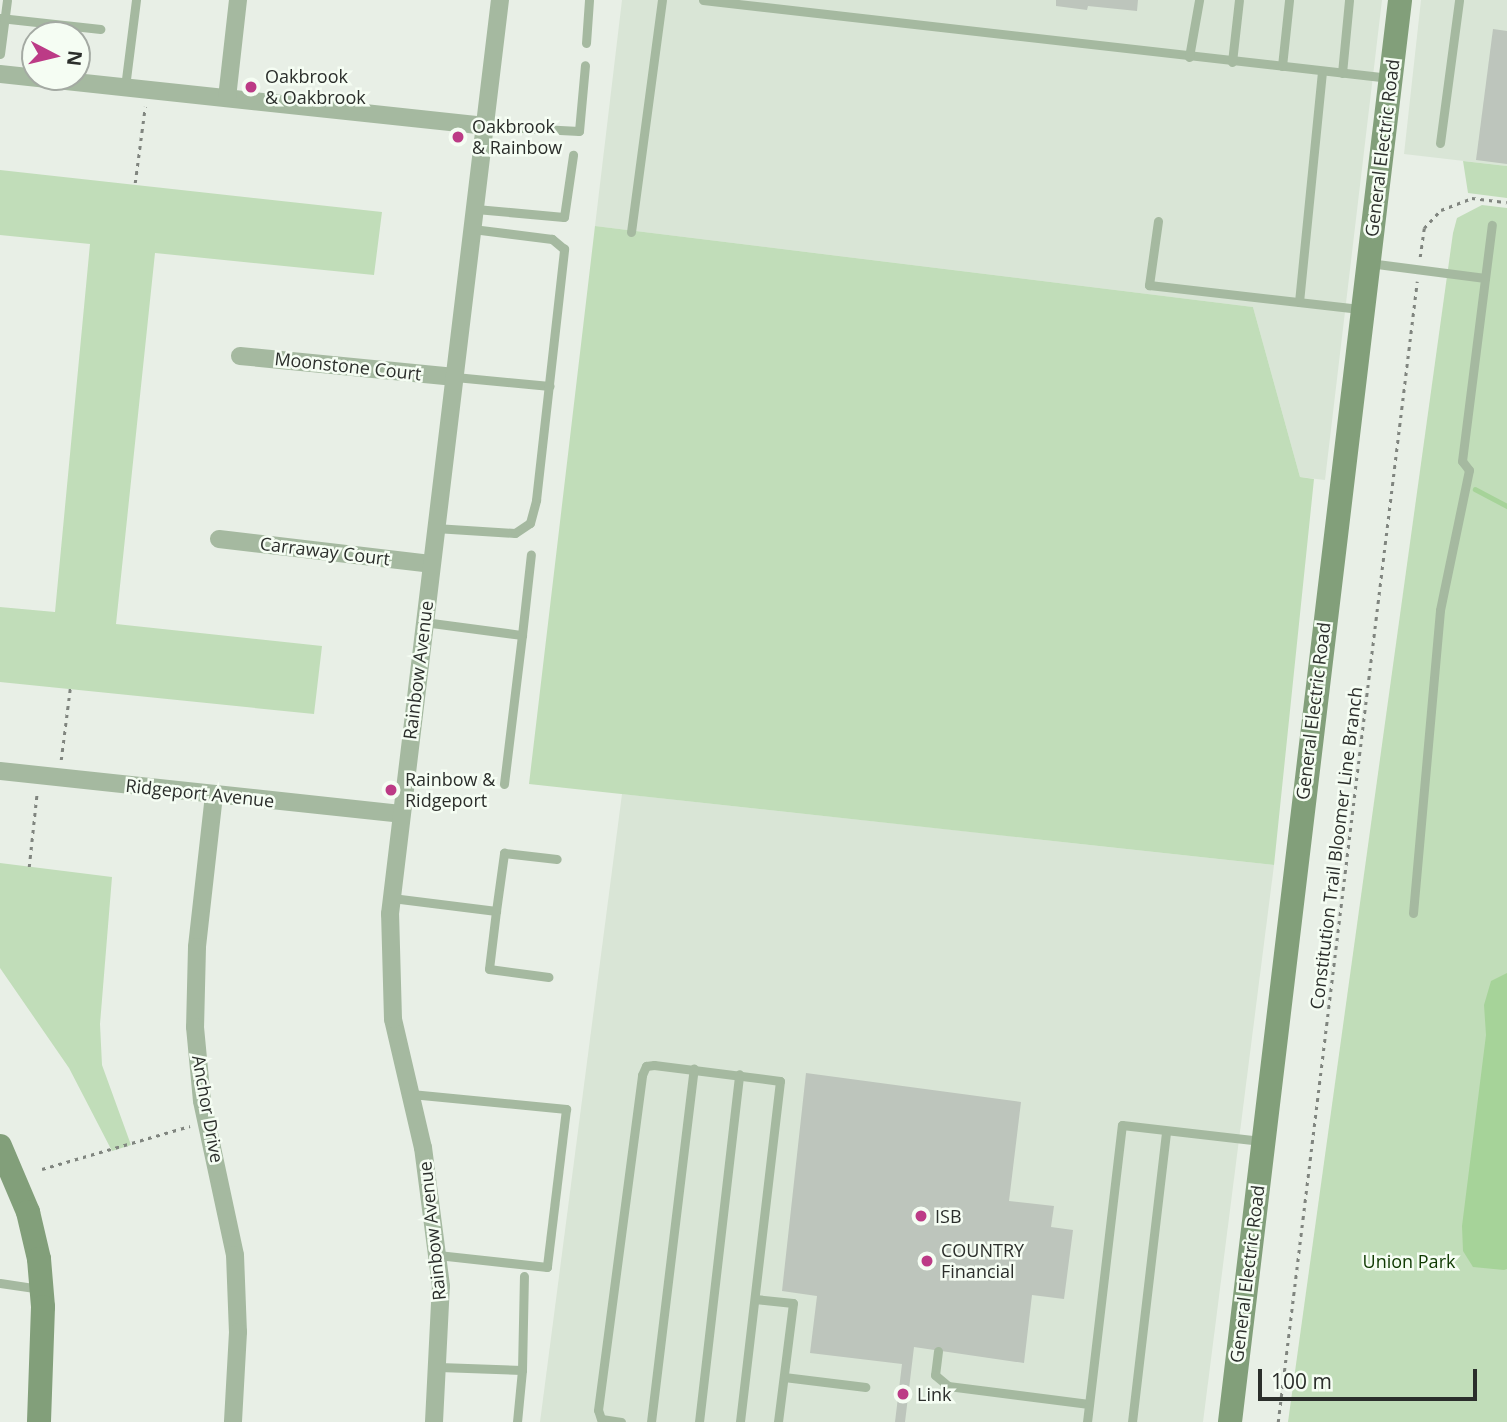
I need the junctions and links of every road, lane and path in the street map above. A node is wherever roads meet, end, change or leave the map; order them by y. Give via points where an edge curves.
1 (7, 0) edge
2 (136, 0) edge
3 (238, 0) edge
4 (500, 0) edge
5 (589, 0) edge
6 (662, 0) edge
7 (703, 0) edge
8 (1199, 0) edge
9 (1239, 0) edge
10 (1290, 0) edge
11 (1349, 0) edge
12 (1400, 0) edge
13 (1459, 0) edge
14 (2, 18) edge
15 (100, 29) dead end
16 (586, 43) dead end
17 (0, 54) edge
18 (1189, 57) junction
19 (1232, 62) junction
20 (586, 65) dead end
21 (1282, 66) junction
22 (1322, 71) junction
23 (1342, 73) junction
24 (0, 74) edge
25 (1391, 78) junction
26 (125, 87) junction
27 (147, 90) junction
28 (227, 98) junction
29 (485, 126) junction
30 (1440, 143) dead end
31 (573, 155) dead end
32 (135, 183) dead end
33 (1507, 202) edge
34 (476, 209) junction
35 (1158, 221) dead end
36 (1492, 225) dead end
37 (473, 229) junction
38 (631, 232) dead end
39 (1368, 263) junction
40 (1419, 264) dead end
41 (1418, 278) dead end
42 (1485, 278) junction
43 (1299, 302) junction
44 (1361, 310) junction
45 (240, 356) dead end
46 (455, 377) junction
47 (550, 386) junction
48 (435, 528) junction
49 (219, 539) dead end
50 (531, 554) dead end
51 (431, 564) junction
52 (424, 622) junction
53 (522, 635) junction
54 (69, 689) dead end
55 (0, 771) edge
56 (39, 775) junction
57 (59, 777) junction
58 (504, 784) dead end
59 (214, 795) junction
60 (401, 814) junction
61 (557, 859) dead end
62 (29, 867) dead end
63 (392, 898) junction
64 (496, 911) junction
65 (1413, 913) dead end
66 (548, 977) dead end
67 (694, 1069) junction
68 (739, 1074) junction
69 (408, 1094) junction
70 (207, 1121) junction
71 (1166, 1131) junction
72 (1262, 1142) junction
73 (0, 1146) edge
74 (43, 1169) dead end
75 (438, 1255) junction
76 (524, 1276) dead end
77 (0, 1283) edge
78 (42, 1289) junction
79 (755, 1299) junction
80 (938, 1351) dead end
81 (439, 1367) junction
82 (522, 1370) junction
83 (784, 1377) junction
84 (865, 1387) dead end
85 (1089, 1404) junction
86 (597, 1420) edge
87 (39, 1422) edge
88 (233, 1422) edge
89 (434, 1422) edge
90 (517, 1422) edge
91 (621, 1422) edge
92 (651, 1422) edge
93 (699, 1422) edge
94 (740, 1422) edge
95 (778, 1422) edge
96 (1087, 1422) edge
97 (1132, 1422) edge
98 (1230, 1422) edge
99 (1278, 1422) edge

1 - 14 lane
2 - 26 lane
3 - 28 street
4 - 29 street, Rainbow Avenue
5 - 16 lane
6 - 38 lane
7 - 18 lane
8 - 18 lane
9 - 19 lane
10 - 21 lane
11 - 23 lane
12 - 25 main road, General Electric Road
13 - 30 lane
14 - 15 lane
14 - 17 lane
18 - 19 lane
19 - 21 lane
20 - 29 lane via 579,131
21 - 22 lane
22 - 23 lane
22 - 43 lane
23 - 25 lane
24 - 26 street
25 - 39 main road, General Electric Road
26 - 27 street
27 - 28 street
27 - 32 path
28 - 29 street
29 - 34 street, Rainbow Avenue
31 - 34 lane via 564,217
33 - 40 path via 1472,198 1441,210 1424,229
34 - 37 street, Rainbow Avenue
35 - 43 lane via 1149,285
36 - 42 lane
37 - 46 street, Rainbow Avenue
37 - 47 lane via 552,239 564,249
39 - 42 lane
39 - 44 main road, General Electric Road
41 - 99 path, Constitution Trail Bloomer Line Branch
42 - 65 lane via 1462,461 1469,470 1440,610
43 - 44 lane
44 - 72 main road, General Electric Road
45 - 46 street, Moonstone Court
46 - 47 lane
46 - 48 street, Rainbow Avenue
47 - 48 lane via 530,523 523,530 504,534
48 - 51 street, Rainbow Avenue
49 - 51 street, Carraway Court
50 - 53 lane
51 - 52 street, Rainbow Avenue
52 - 53 lane
52 - 60 street, Rainbow Avenue
53 - 58 lane
54 - 57 path
55 - 56 street, Ridgeport Avenue
56 - 57 street, Ridgeport Avenue
56 - 62 path
57 - 59 street, Ridgeport Avenue
59 - 60 street, Ridgeport Avenue
59 - 70 street, Anchor Drive via 195,990 197,1063
60 - 63 street, Rainbow Avenue
61 - 64 lane via 504,853
63 - 64 lane
63 - 69 street, Rainbow Avenue via 391,995
64 - 66 lane via 489,969
67 - 68 lane
67 - 86 lane via 654,1065 646,1066 642,1075
67 - 92 lane
68 - 79 lane via 779,1081 781,1091
68 - 93 lane
69 - 75 street, Rainbow Avenue via 423,1149
69 - 75 lane via 566,1109 547,1267
70 - 74 path
70 - 88 street, Anchor Drive via 235,1255 238,1332
71 - 72 lane
71 - 85 lane via 1122,1125
71 - 97 lane
72 - 98 main road, General Electric Road
73 - 78 main road via 28,1212
75 - 81 street, Rainbow Avenue
76 - 82 lane
77 - 78 lane
78 - 87 main road
79 - 83 lane via 793,1303
79 - 94 lane
80 - 85 lane via 935,1375 948,1386
81 - 82 lane
81 - 89 street, Rainbow Avenue
82 - 90 lane
83 - 84 lane
83 - 95 lane
85 - 96 lane
86 - 91 lane

